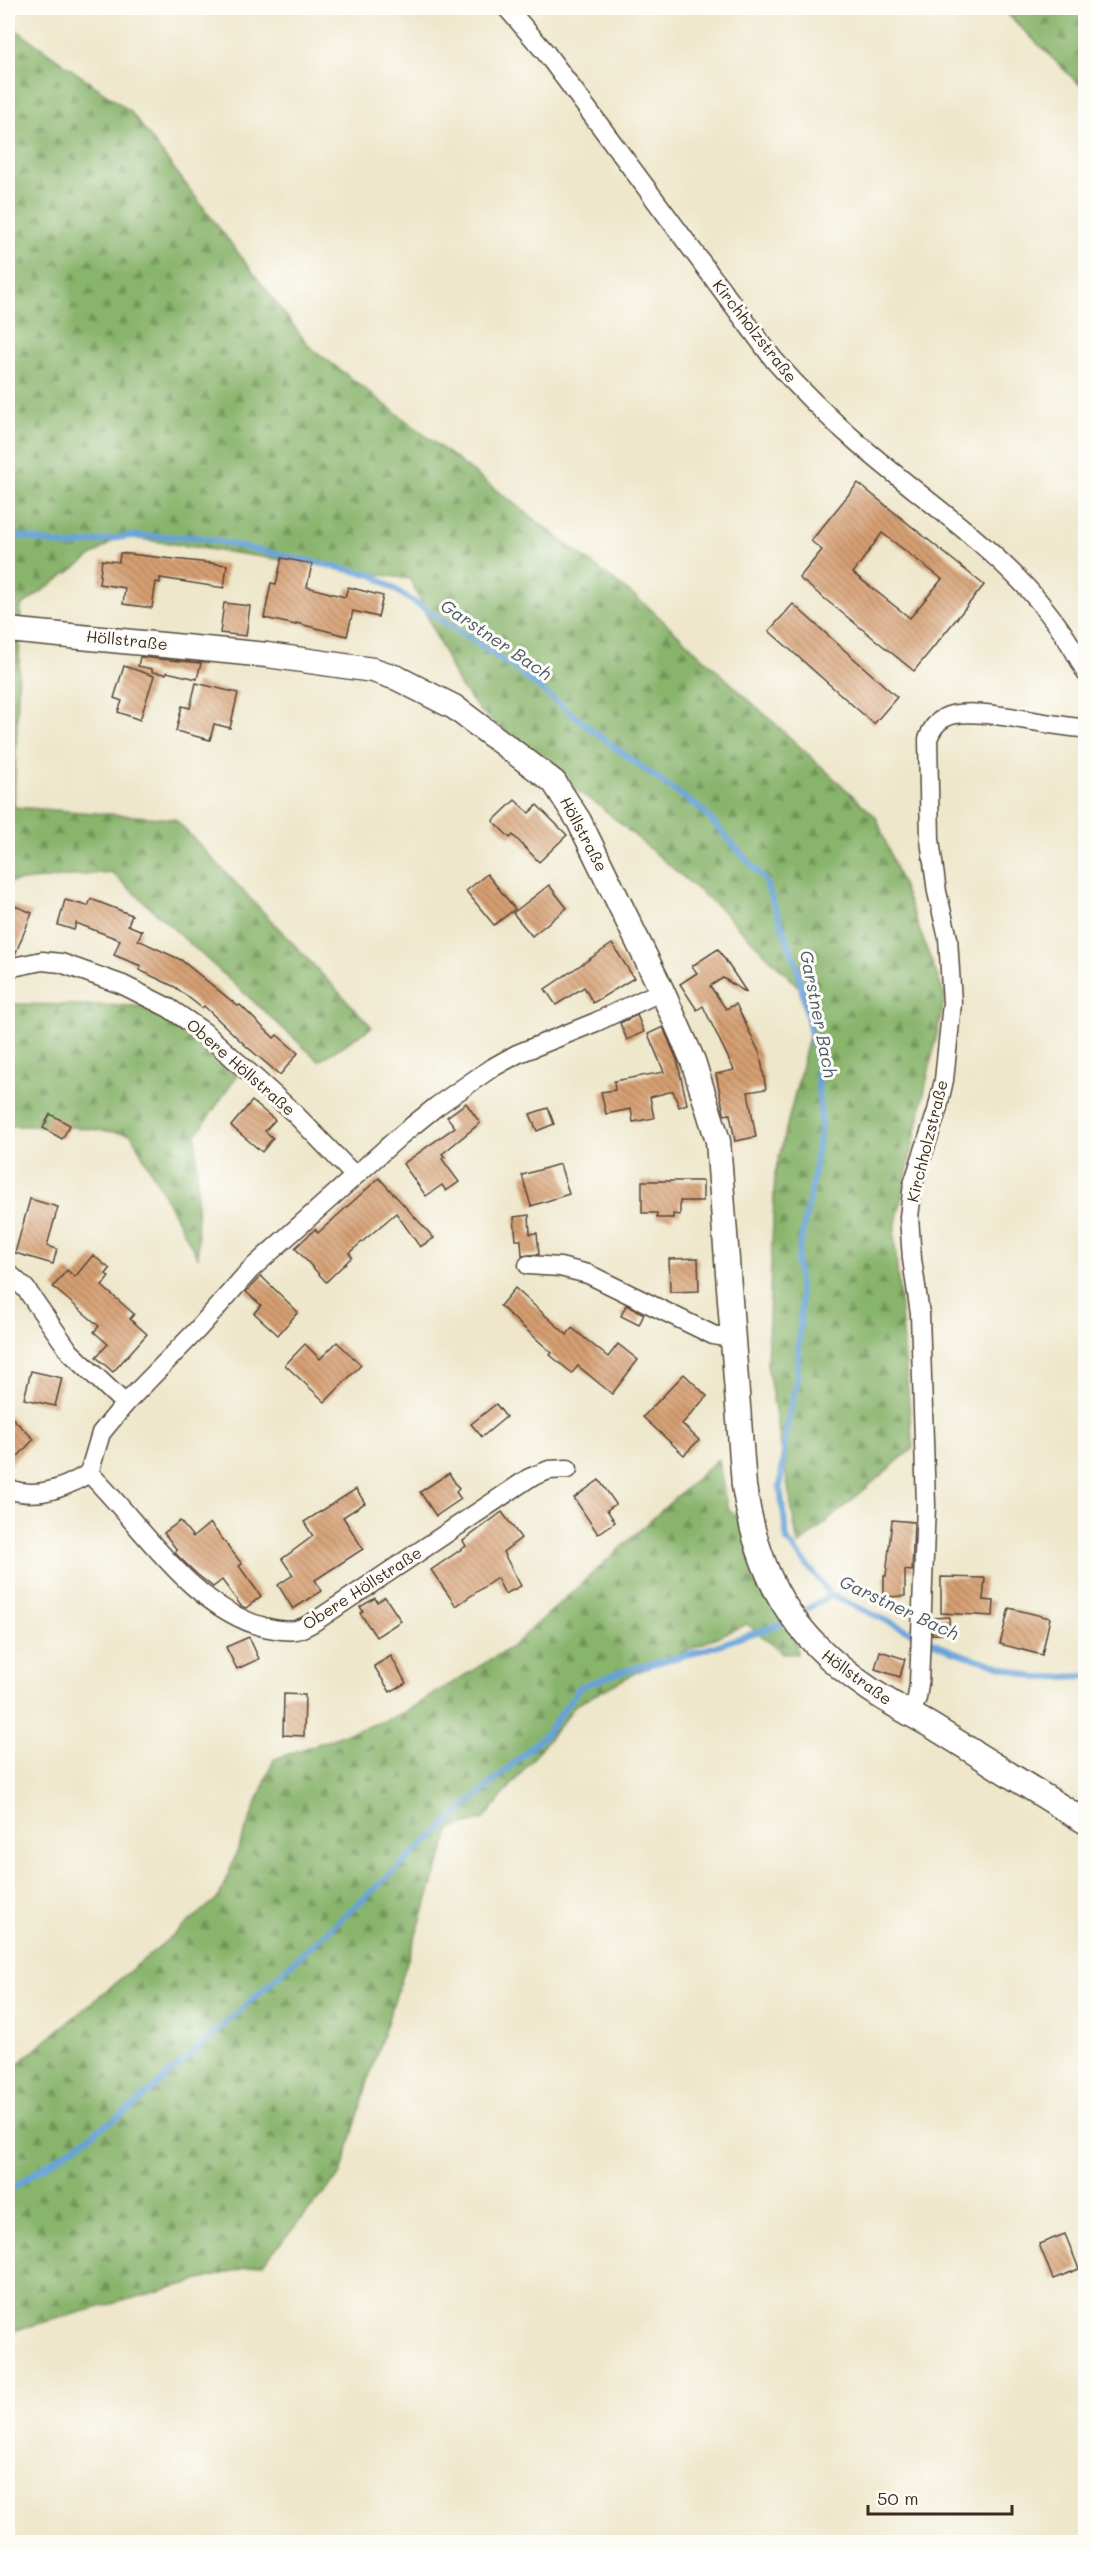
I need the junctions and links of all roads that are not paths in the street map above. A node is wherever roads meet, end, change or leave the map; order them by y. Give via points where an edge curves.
1 (507, 8) edge
2 (8, 630) edge
3 (1086, 673) edge
4 (1086, 728) edge
5 (8, 968) edge
6 (662, 991) junction
7 (354, 1175) junction
8 (528, 1265) dead end
9 (8, 1273) edge
10 (733, 1339) junction
11 (125, 1404) junction
12 (568, 1469) dead end
13 (89, 1473) junction
14 (8, 1489) edge
15 (911, 1713) junction
16 (1086, 1822) edge

1 - 3 street, Kirchholzstraße via 546,53 774,360 858,444 1011,570 1062,630
2 - 6 street, Höllstraße via 334,664 373,670 426,691 554,782 579,821
4 - 15 street, Kirchholzstraße via 955,714 937,722 928,739 930,840 948,938 952,1003 944,1080 914,1184 909,1217 920,1314 927,1505 921,1663
5 - 7 street, Obere Höllstraße via 42,961 61,963 123,985 169,1008 204,1032 294,1113
6 - 7 street via 490,1069 437,1106
6 - 10 street, Höllstraße via 693,1061 718,1141
7 - 11 street via 250,1270
8 - 10 street via 588,1274 713,1335
9 - 11 street via 26,1289 70,1352
10 - 15 street, Höllstraße via 744,1486 755,1541 782,1603 816,1647 870,1690
11 - 13 street via 101,1433
12 - 13 street, Obere Höllstraße via 549,1470 530,1478 317,1620 304,1628 285,1631 256,1624 205,1597
13 - 14 street via 43,1493
15 - 16 street, Höllstraße

